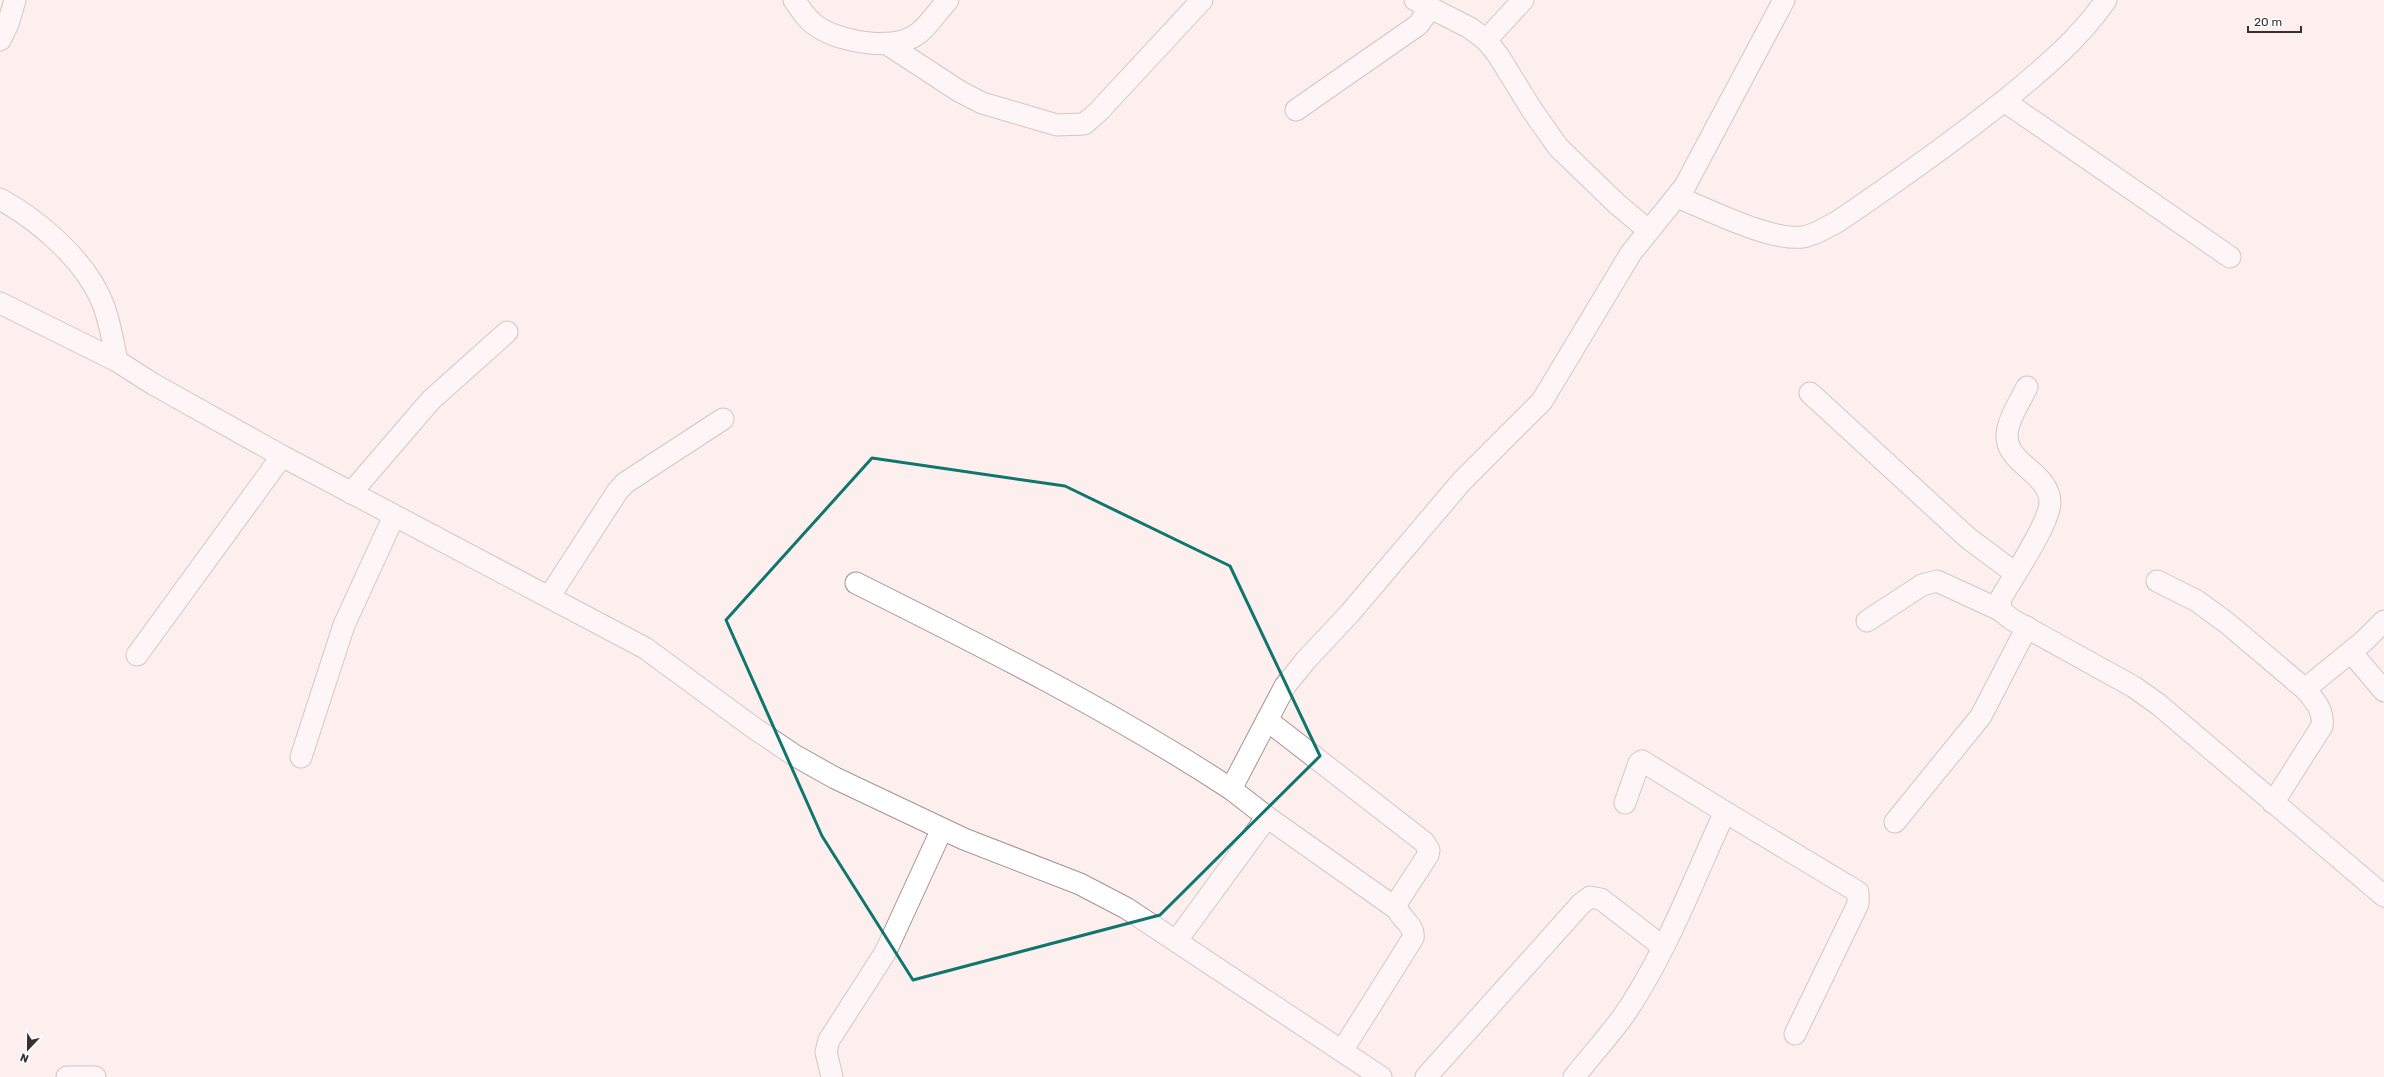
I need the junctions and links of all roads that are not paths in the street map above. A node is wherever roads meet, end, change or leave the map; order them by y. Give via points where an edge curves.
1 (15, 0) edge
2 (794, 0) edge
3 (948, 0) edge
4 (1202, 0) edge
5 (1523, 0) edge
6 (1784, 0) edge
7 (2106, 0) edge
8 (1423, 4) edge
9 (0, 40) edge
10 (1486, 40) junction
11 (887, 44) junction
12 (2004, 101) junction
13 (1296, 110) dead end
14 (1677, 197) junction
15 (0, 199) edge
16 (1648, 230) junction
17 (2230, 257) dead end
18 (0, 303) edge
19 (507, 332) dead end
20 (117, 361) junction
21 (2027, 387) dead end
22 (1810, 393) dead end
23 (723, 419) dead end
24 (282, 456) junction
25 (351, 492) junction
26 (394, 516) junction
27 (2015, 573) junction
28 (2157, 581) dead end
29 (856, 582) dead end
30 (549, 597) junction
31 (2000, 610) junction
32 (1867, 621) dead end
33 (2384, 621) edge
34 (2026, 627) junction
35 (2351, 652) junction
36 (137, 655) dead end
37 (2305, 689) junction
38 (2384, 692) edge
39 (1267, 720) junction
40 (301, 756) dead end
41 (1231, 789) junction
42 (1625, 803) dead end
43 (2273, 803) junction
44 (1725, 812) junction
45 (1267, 817) junction
46 (1895, 822) dead end
47 (942, 829) junction
48 (2384, 896) edge
49 (1397, 909) junction
50 (1177, 940) junction
51 (1663, 947) junction
52 (1795, 1034) dead end
53 (1342, 1051) junction
54 (67, 1077) edge
55 (95, 1077) edge
56 (832, 1077) edge
57 (1381, 1077) edge
58 (1426, 1077) edge
59 (1574, 1077) edge

1 - 9 street
2 - 11 street via 818,27 835,35
3 - 11 street via 920,33 904,41
4 - 11 street via 1098,112 1084,124 1078,125 1057,125 982,103
5 - 10 street
6 - 14 street
7 - 12 street via 2058,55
8 - 10 street via 1470,28
8 - 13 street via 1418,25
10 - 16 street via 1558,146 1617,204
12 - 14 street via 1937,154 1837,222 1804,237 1771,234
12 - 17 street
14 - 16 street
15 - 20 street via 22,211 44,228 80,265 103,304
16 - 39 street via 1614,279 1542,400 1462,481 1350,613 1306,660 1285,686
18 - 20 street
19 - 25 street via 431,400
20 - 24 street
21 - 27 street via 2008,427 2006,439 2016,457 2041,479 2048,490 2050,504 2042,527
22 - 27 street via 1968,538
23 - 30 street via 625,483
24 - 25 street
24 - 36 street
25 - 26 street
26 - 30 street
26 - 40 street via 344,625
27 - 31 street via 2001,598
28 - 37 street via 2197,601
29 - 41 street via 1040,675 1190,762
30 - 47 street via 645,648 794,755 835,778
31 - 32 street via 1937,582 1922,585
31 - 34 street
33 - 35 street
34 - 43 street via 2134,687 2158,704
34 - 46 street via 1981,716
35 - 37 street
35 - 38 street
37 - 43 street via 2320,707 2322,726
39 - 41 street
39 - 49 street via 1427,846 1428,855 1399,898
41 - 45 street
42 - 44 street via 1642,760
43 - 48 street
44 - 51 street
44 - 52 street via 1858,892 1858,904
45 - 49 street
45 - 50 street
47 - 50 street via 1080,884 1126,908
47 - 56 street via 884,953 829,1040 826,1052
49 - 53 street via 1412,929 1413,938
50 - 53 street
51 - 58 street via 1601,899 1590,898 1581,904
51 - 59 street via 1622,1017
53 - 57 street
54 - 55 street

